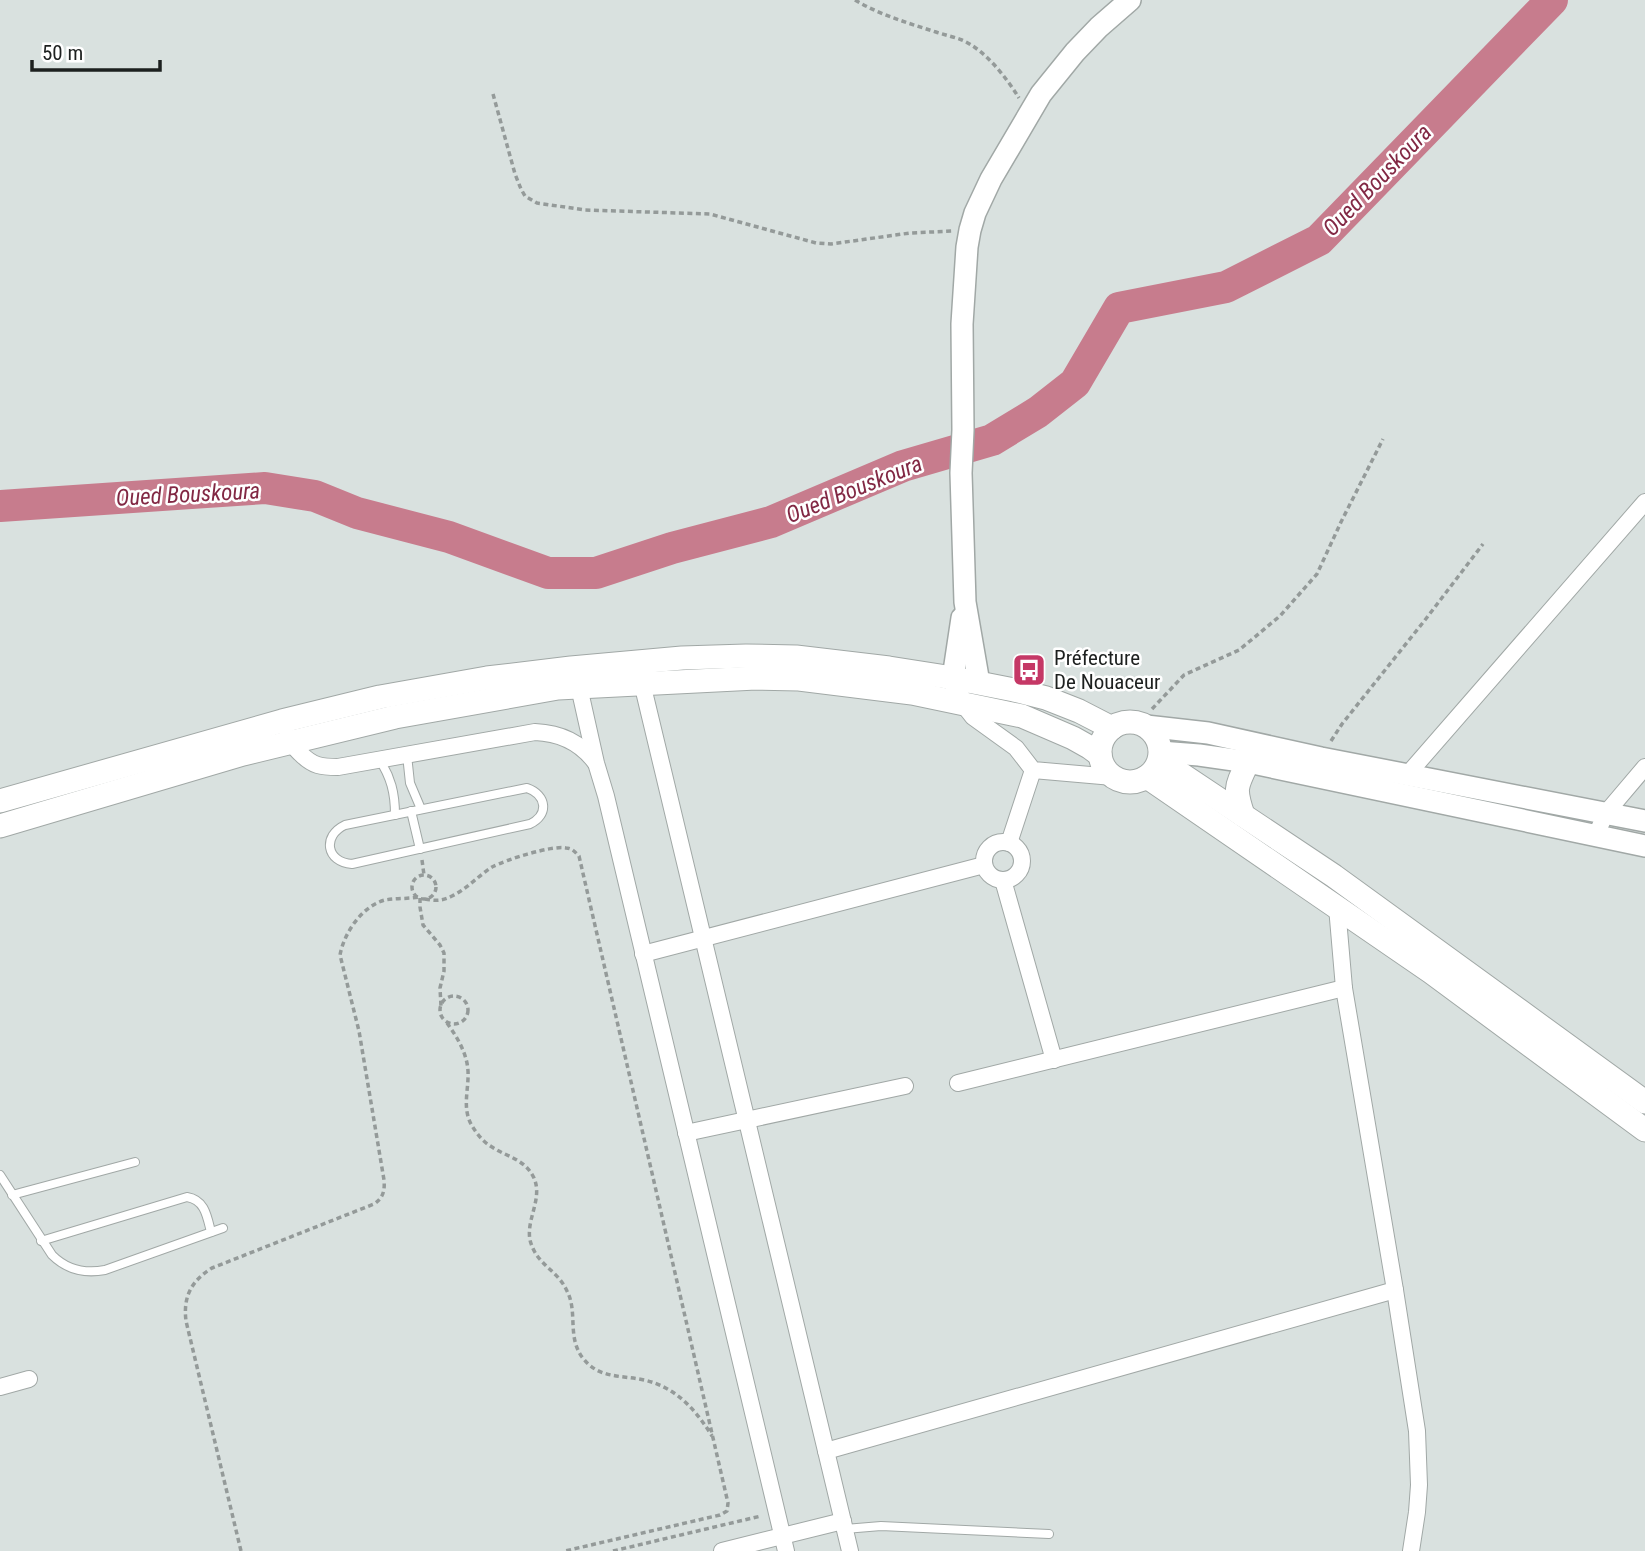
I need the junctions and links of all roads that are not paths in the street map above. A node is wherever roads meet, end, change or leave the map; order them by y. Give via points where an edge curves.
1 (1130, 0) edge
2 (1645, 502) edge
3 (965, 602) junction
4 (953, 678) junction
5 (979, 682) junction
6 (642, 683) junction
7 (579, 687) junction
8 (962, 703) junction
9 (282, 721) junction
10 (1142, 725) junction
11 (1112, 728) junction
12 (289, 743) junction
13 (407, 754) junction
14 (1100, 755) junction
15 (379, 759) junction
16 (1248, 762) junction
17 (1156, 763) junction
18 (596, 764) junction
19 (1645, 767) edge
20 (1033, 770) junction
21 (1408, 774) junction
22 (1113, 777) junction
23 (0, 801) edge
24 (421, 809) junction
25 (411, 811) junction
26 (1606, 813) junction
27 (395, 815) junction
28 (1243, 815) junction
29 (1645, 821) edge
30 (0, 826) edge
31 (1595, 835) junction
32 (1009, 843) junction
33 (1645, 846) edge
34 (420, 849) junction
35 (984, 865) junction
36 (1003, 880) junction
37 (1337, 907) junction
38 (704, 939) junction
39 (643, 954) junction
40 (1344, 988) junction
41 (1054, 1060) junction
42 (958, 1083) dead end
43 (905, 1086) dead end
44 (1645, 1102) edge
45 (747, 1121) junction
46 (1645, 1130) edge
47 (686, 1133) junction
48 (135, 1162) dead end
49 (0, 1175) edge
50 (12, 1195) junction
51 (223, 1228) dead end
52 (211, 1233) junction
53 (41, 1241) junction
54 (1395, 1290) junction
55 (29, 1379) dead end
56 (0, 1387) edge
57 (826, 1451) junction
58 (844, 1525) junction
59 (1049, 1534) dead end
60 (784, 1544) edge
61 (722, 1551) edge
62 (850, 1551) edge
63 (1411, 1551) edge

1 - 3 street via 1055,75 991,179 970,230 962,324
2 - 21 street
3 - 4 street
3 - 5 street
4 - 5 main road
4 - 8 street
4 - 9 main road via 796,657 681,658 487,678
5 - 11 main road via 1046,698
6 - 7 main road
6 - 8 main road via 799,679
6 - 38 street
7 - 12 main road via 396,717
7 - 18 street
8 - 14 main road via 1022,716
8 - 20 street via 973,717 1016,748
9 - 12 street
9 - 23 main road
10 - 11 main road via 1124,722
10 - 17 main road via 1156,737
10 - 21 street via 1208,733
11 - 14 main road via 1104,735
12 - 15 street via 310,763 323,767
12 - 30 main road
13 - 15 street
13 - 18 street via 547,732 570,740
13 - 24 lane via 410,783
14 - 22 main road
15 - 27 lane via 392,786
16 - 17 street via 1199,755
16 - 28 main road via 1236,788
16 - 31 street
17 - 22 main road via 1139,781
17 - 28 main road
17 - 37 main road
18 - 39 street
19 - 26 street
20 - 22 street
20 - 32 street
21 - 26 street
24 - 25 lane
24 - 34 lane via 527,788 543,802 536,821 530,824
25 - 27 lane
25 - 34 lane
26 - 29 street
26 - 31 street
27 - 34 lane via 337,829 331,852 343,864 352,864
28 - 44 main road
31 - 33 street
32 - 35 street via 990,847
32 - 36 street via 1019,851 1021,864 1015,875
35 - 36 street via 991,876
35 - 38 street
36 - 41 street
37 - 40 street
37 - 46 main road
38 - 39 street
38 - 45 street
39 - 47 street
40 - 41 street
40 - 54 street
41 - 42 street
43 - 45 street
45 - 47 street
45 - 57 street
47 - 60 street
48 - 50 lane
49 - 50 lane
50 - 53 lane
51 - 52 lane
52 - 53 lane via 95,1271 59,1262
52 - 53 lane via 202,1205 187,1197
54 - 57 street
54 - 63 street via 1419,1458
55 - 56 street
57 - 58 street
58 - 59 lane
58 - 60 street
58 - 62 street
60 - 61 street

